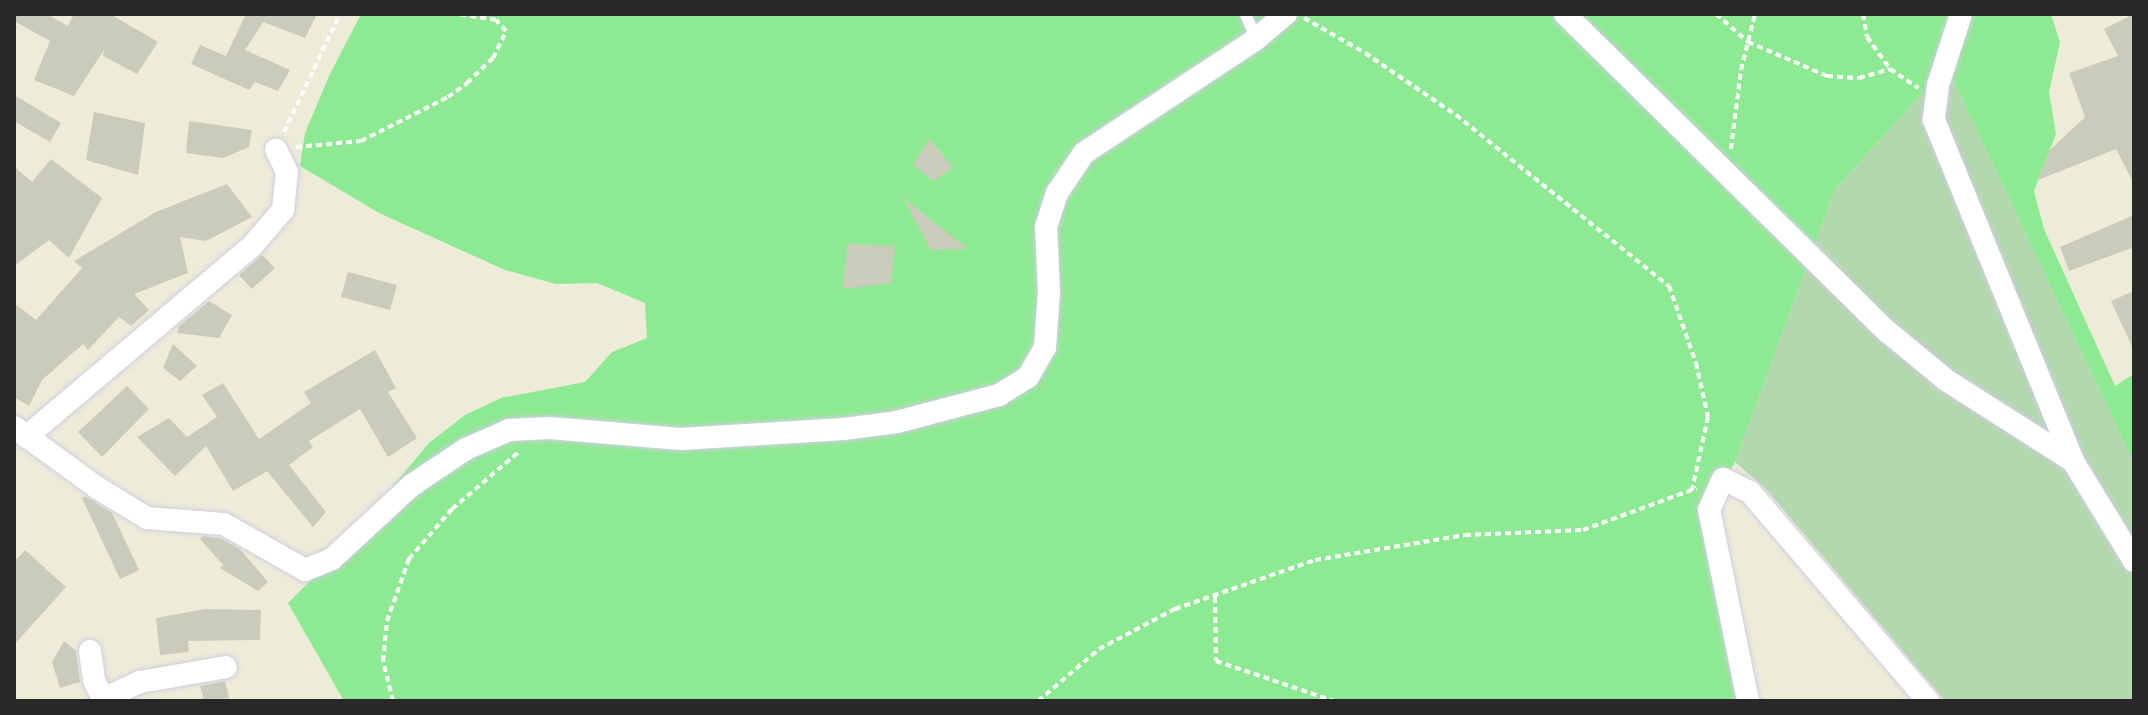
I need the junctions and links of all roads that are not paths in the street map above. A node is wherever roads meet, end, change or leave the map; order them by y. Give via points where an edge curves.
1 (1245, 14) edge
2 (1286, 14) edge
3 (1565, 14) edge
4 (1961, 14) edge
5 (1256, 39) junction
6 (276, 149) road end
7 (20, 432) edge
8 (2073, 461) junction
9 (2134, 561) edge
10 (90, 651) dead end
11 (226, 667) dead end
12 (107, 701) edge
13 (1748, 701) edge
14 (1928, 701) edge

1 - 5 lane
2 - 5 street
3 - 8 street via 1888,332 1946,380
4 - 8 street via 1934,120
5 - 7 street via 1084,153 1057,193 1046,227 1045,348 1028,377 999,395 897,422 844,429 681,439 550,428 509,430 466,449 412,485 332,559 305,570 224,524 147,518
6 - 7 street via 287,172 283,210 252,246
8 - 9 street
10 - 12 street via 94,680
11 - 12 street via 140,682
13 - 14 street via 1709,510 1723,479 1750,492

